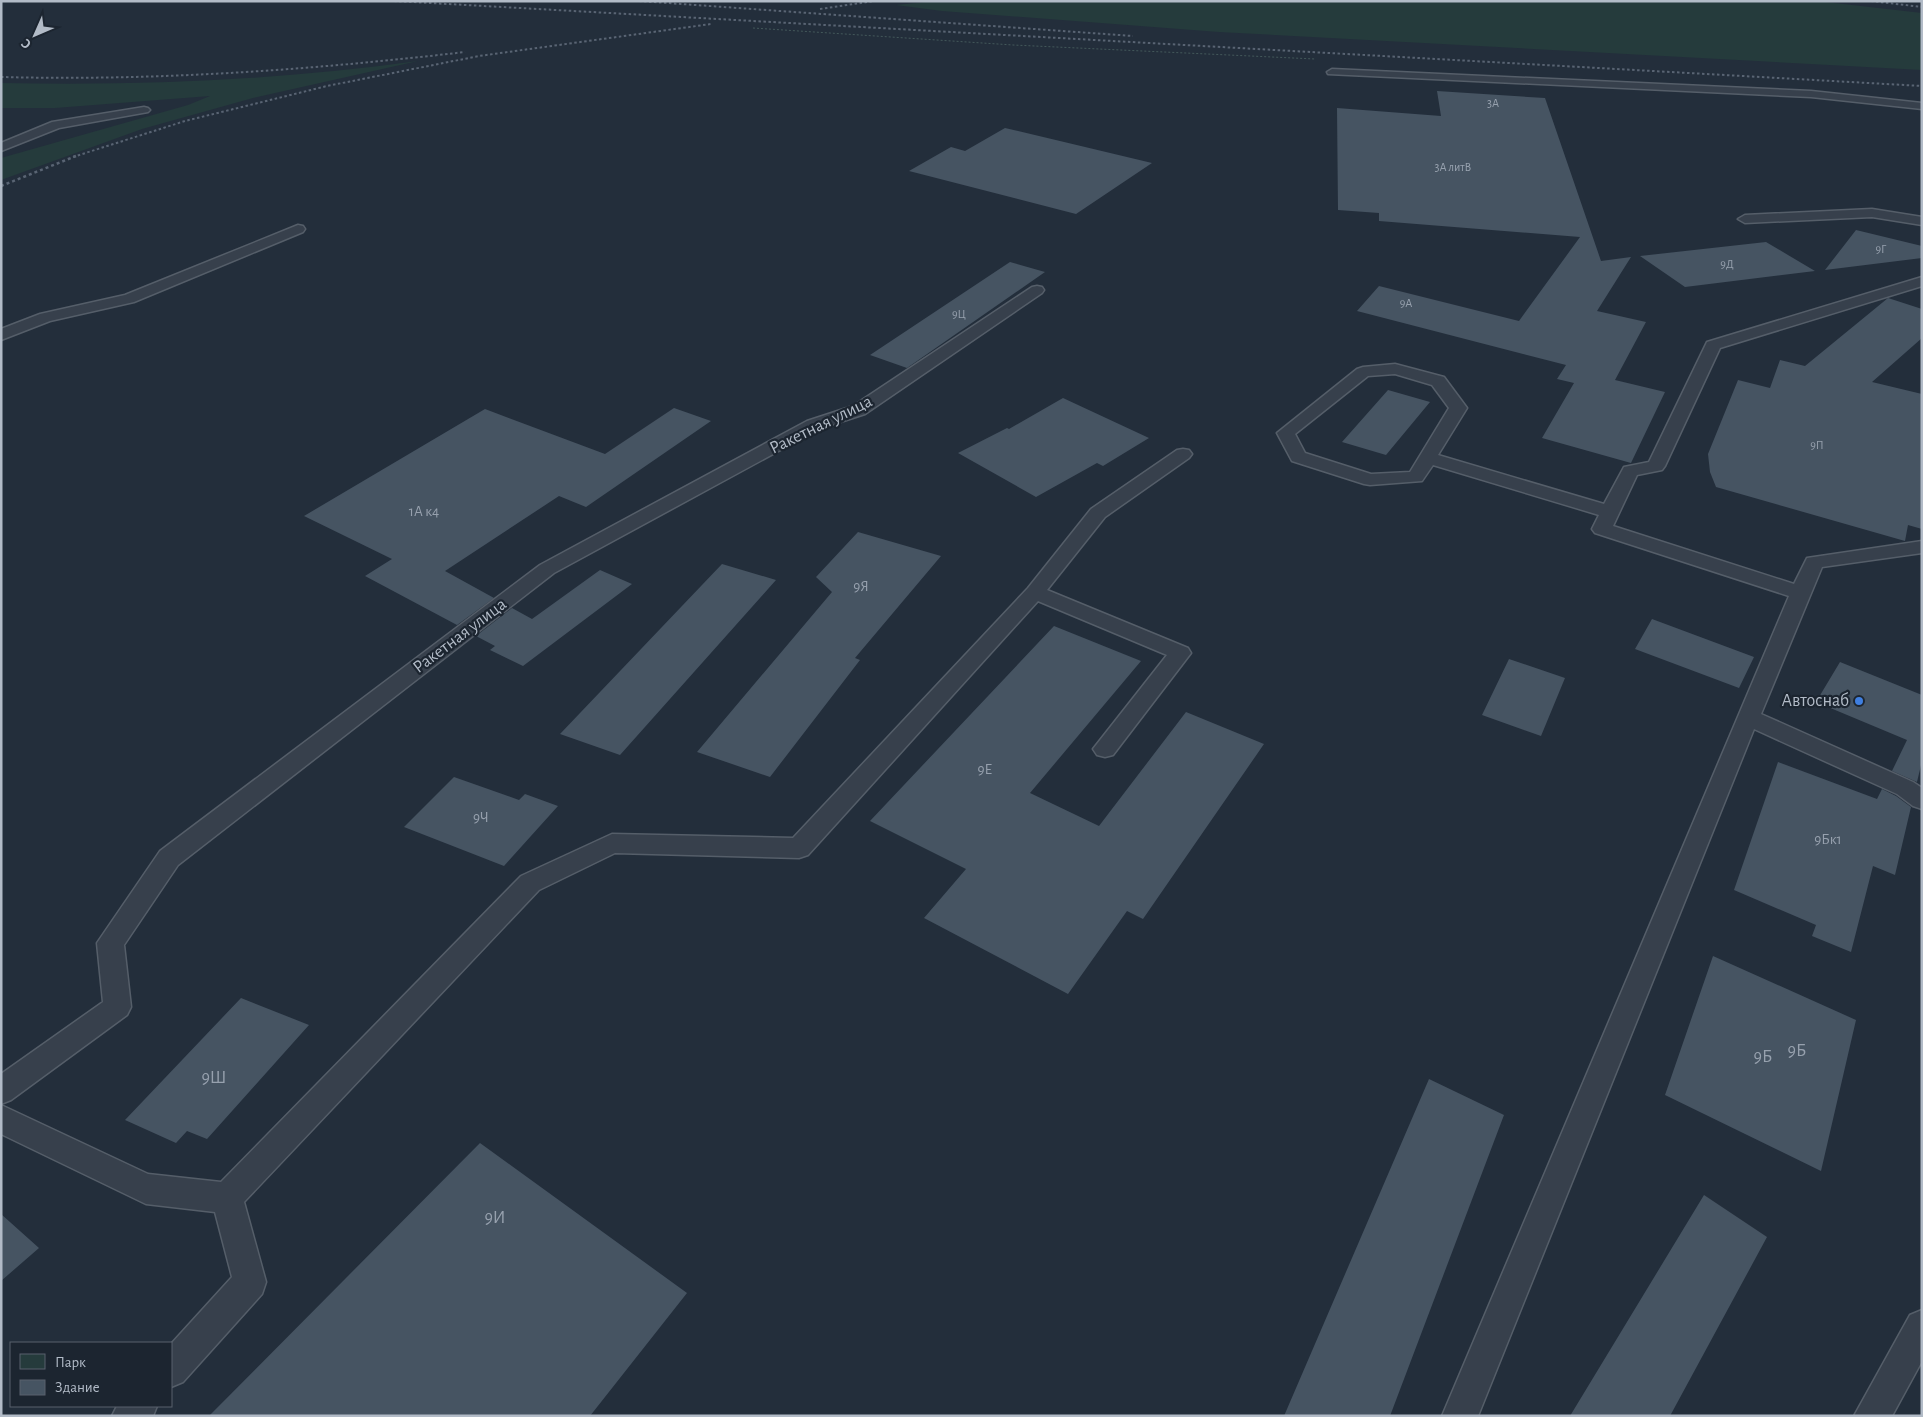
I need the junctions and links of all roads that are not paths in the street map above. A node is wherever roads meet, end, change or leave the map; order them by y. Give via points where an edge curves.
1 (1332, 72) dead end
2 (1922, 106) edge
3 (144, 110) dead end
4 (1, 147) edge
5 (1745, 219) dead end
6 (1922, 221) edge
7 (298, 229) dead end
8 (1922, 281) edge
9 (1037, 290) dead end
10 (1, 335) edge
11 (1183, 454) dead end
12 (1428, 458) junction
13 (1610, 512) junction
14 (1922, 547) edge
15 (1035, 592) junction
16 (1801, 593) junction
17 (1748, 716) junction
18 (1105, 749) dead end
19 (1922, 800) edge
20 (1, 1091) edge
21 (1, 1120) edge
22 (227, 1198) junction
23 (1922, 1327) edge
24 (172, 1369) edge
25 (1460, 1416) edge
26 (1872, 1416) edge

1 - 2 lane via 1811,94
3 - 4 lane via 56,125
5 - 6 lane via 1872,212
7 - 10 lane via 129,298 45,317
8 - 13 lane via 1713,345 1656,466 1630,471
9 - 20 lane, Ракетная улица via 859,410 813,425 547,570 169,858 110,943 116,1007
11 - 15 lane via 1098,513
12 - 12 lane via 1416,477 1370,480 1298,457 1286,433 1362,372 1395,369 1438,381 1458,408
12 - 13 lane
13 - 16 lane via 1602,530
14 - 16 lane via 1814,562
15 - 18 lane via 1180,653
15 - 22 lane via 799,848 612,843 530,883
16 - 17 lane
17 - 19 lane via 1905,788
17 - 25 lane
21 - 22 lane via 146,1189
22 - 24 lane via 250,1282
23 - 26 lane

